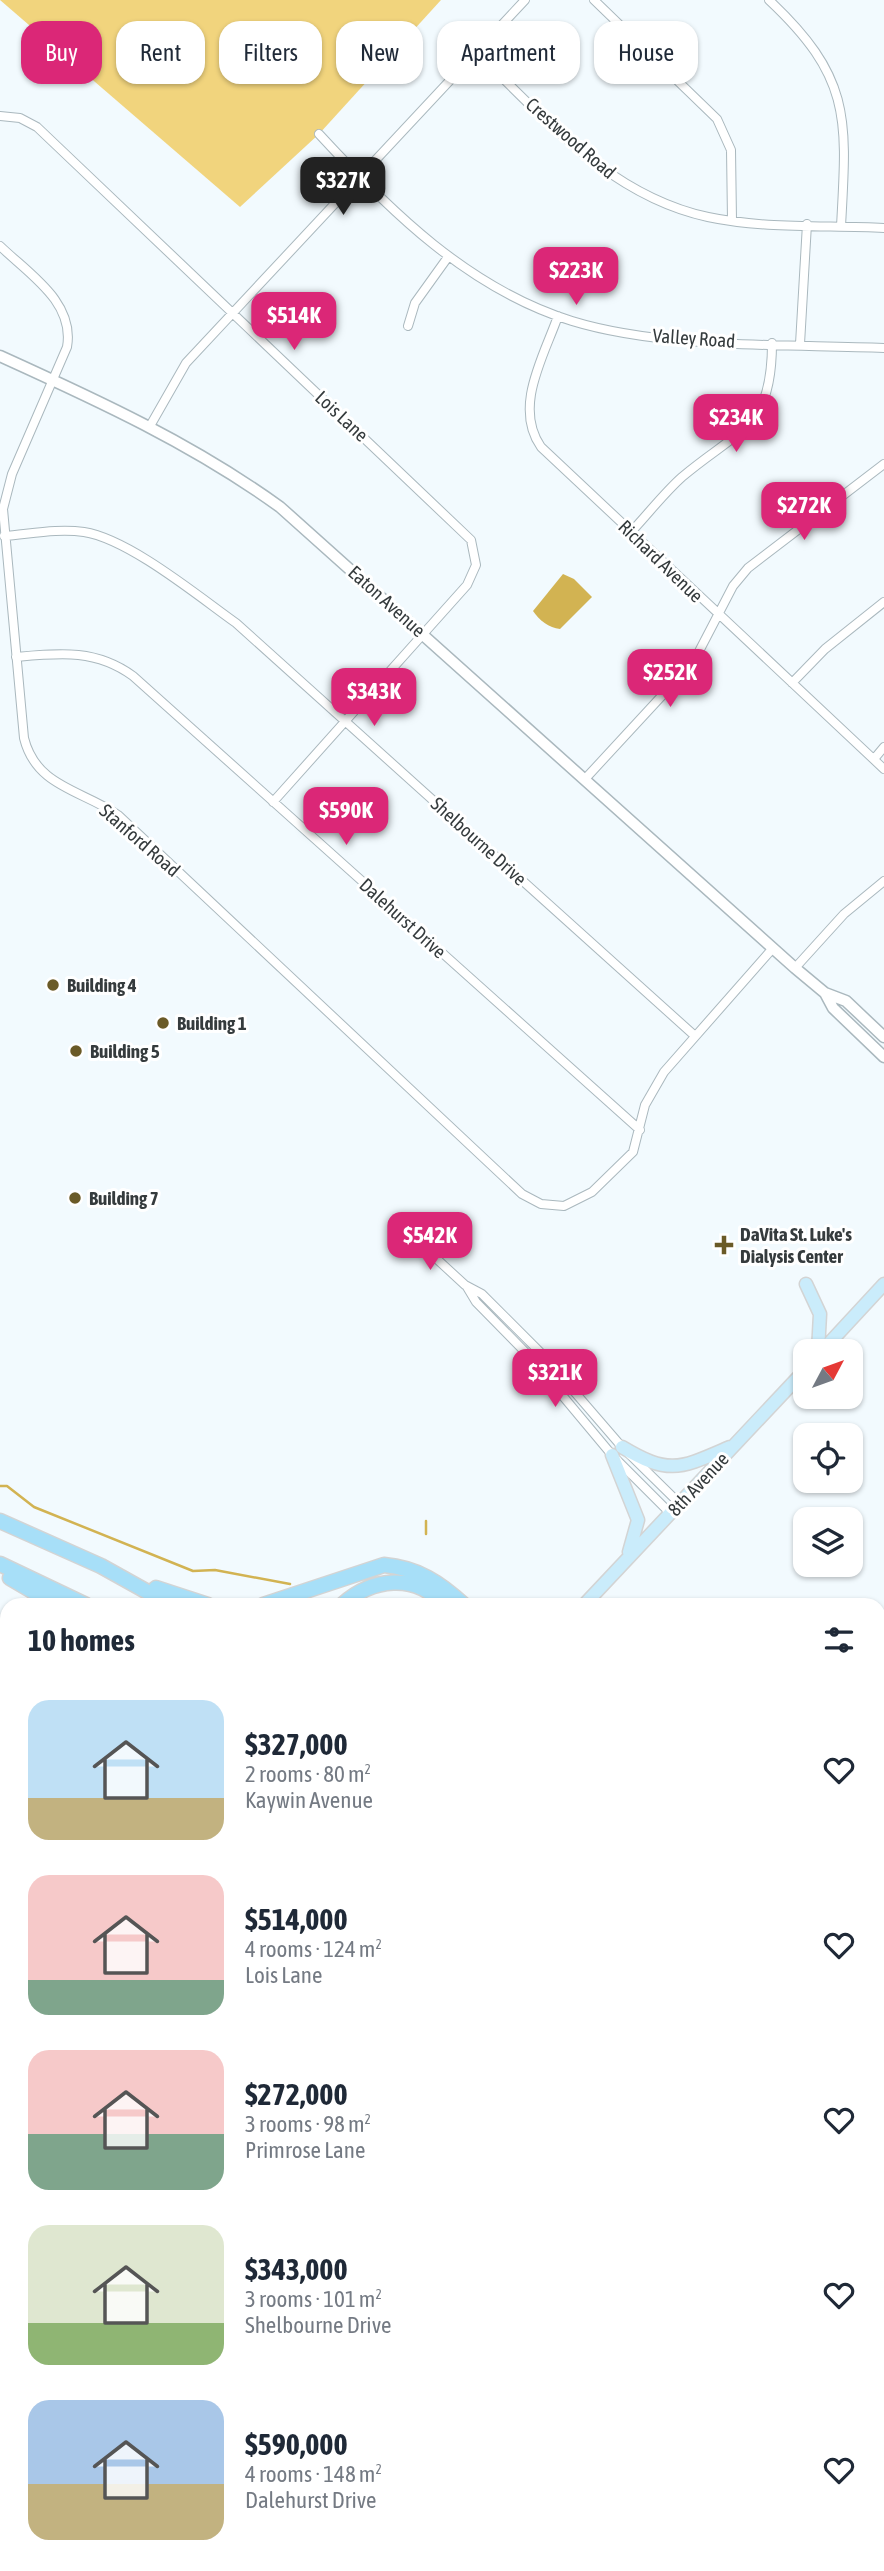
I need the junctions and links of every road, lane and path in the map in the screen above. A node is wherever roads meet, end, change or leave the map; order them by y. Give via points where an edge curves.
1 (525, 0) edge
2 (594, 0) edge
3 (769, 0) edge
4 (505, 21) edge
5 (446, 84) edge
6 (510, 84) edge
7 (0, 116) edge
8 (319, 134) dead end
9 (359, 178) junction
10 (732, 220) junction
11 (807, 224) junction
12 (841, 226) junction
13 (884, 228) edge
14 (0, 246) edge
15 (448, 257) junction
16 (232, 314) junction
17 (558, 316) junction
18 (408, 326) dead end
19 (772, 343) junction
20 (800, 344) junction
21 (884, 348) edge
22 (0, 356) edge
23 (54, 380) junction
24 (150, 426) junction
25 (884, 464) edge
26 (631, 532) junction
27 (4, 536) junction
28 (884, 602) edge
29 (718, 615) junction
30 (424, 633) junction
31 (16, 657) junction
32 (792, 683) junction
33 (345, 722) junction
34 (884, 747) edge
35 (874, 759) junction
36 (884, 769) edge
37 (585, 779) junction
38 (273, 802) junction
39 (884, 881) edge
40 (773, 948) junction
41 (795, 968) junction
42 (825, 993) junction
43 (695, 1036) junction
44 (884, 1037) edge
45 (884, 1057) edge
46 (640, 1130) junction
47 (414, 1238) dead end
48 (806, 1284) dead end
49 (884, 1284) edge
50 (820, 1339) edge
51 (831, 1339) edge
52 (793, 1383) edge
53 (737, 1444) junction
54 (617, 1451) junction
55 (680, 1504) junction
56 (671, 1514) junction
57 (0, 1521) edge
58 (626, 1559) junction
59 (0, 1564) edge
60 (101, 1566) junction
61 (0, 1572) edge
62 (44, 1598) edge
63 (71, 1598) edge
64 (159, 1598) edge
65 (181, 1598) edge
66 (284, 1598) edge
67 (351, 1598) edge
68 (434, 1598) edge
69 (455, 1598) edge
70 (588, 1598) edge

1 - 4 street
2 - 10 street via 718,119 731,150
3 - 12 street via 812,45 840,100 846,140
5 - 9 street
6 - 10 street, Crestwood Road via 584,155 622,182 670,206
7 - 16 street, Lois Lane via 20,118 37,127
8 - 9 street, Valley Road
9 - 15 street, Valley Road
9 - 16 street
10 - 11 street, Crestwood Road
11 - 12 street, Crestwood Road
11 - 20 street
12 - 13 street, Crestwood Road
14 - 23 street, Stanford Road via 57,302 67,318 67,347
15 - 17 street, Valley Road via 485,281
15 - 18 street via 415,303
16 - 24 street via 180,370
16 - 30 street, Lois Lane via 471,540 476,557 473,575
17 - 19 street, Valley Road via 636,334
17 - 26 street, Richard Avenue via 528,404 531,430 541,447
19 - 20 street, Valley Road
19 - 26 street via 771,381 758,414 744,431 676,482
20 - 21 street, Valley Road
22 - 23 street, Eaton Avenue
23 - 24 street, Eaton Avenue
23 - 27 street, Stanford Road via 7,485
24 - 30 street, Eaton Avenue via 280,507
25 - 29 street via 756,559 733,586
26 - 29 street, Richard Avenue
27 - 31 street, Stanford Road
27 - 33 street, Shelbourne Drive via 81,531 107,539 181,583 236,623
28 - 32 street via 825,649
29 - 32 street, Richard Avenue
29 - 37 street via 694,661
30 - 33 street, Lois Lane
30 - 37 street, Eaton Avenue
31 - 38 street, Dalehurst Drive via 90,654 120,667
31 - 46 street, Stanford Road via 24,738 31,758 46,776 118,815 522,1194 541,1204 564,1206 592,1192 633,1152
32 - 35 street, Richard Avenue
33 - 38 street, Lois Lane
33 - 43 street, Shelbourne Drive
34 - 35 street
35 - 36 street, Richard Avenue
37 - 40 street, Eaton Avenue
38 - 46 street, Dalehurst Drive
39 - 41 street via 844,914
40 - 41 street, Eaton Avenue
40 - 43 street
41 - 42 street, Eaton Avenue
42 - 44 street, Eaton Avenue via 846,1001
42 - 45 street, Eaton Avenue via 833,1008
43 - 46 street via 651,1090
47 - 54 street via 465,1285
48 - 50 main road via 820,1314
49 - 51 main road
52 - 53 main road, 8th Avenue
53 - 54 main road via 668,1468
53 - 55 main road, 8th Avenue
54 - 55 street
54 - 56 street
54 - 58 main road via 638,1520
55 - 56 main road, 8th Avenue
56 - 58 main road, 8th Avenue
57 - 60 highway
58 - 70 main road, 8th Avenue
59 - 63 highway
60 - 64 highway
60 - 65 highway
61 - 62 highway
66 - 69 highway via 384,1565 428,1576
67 - 68 highway via 366,1587 397,1581

